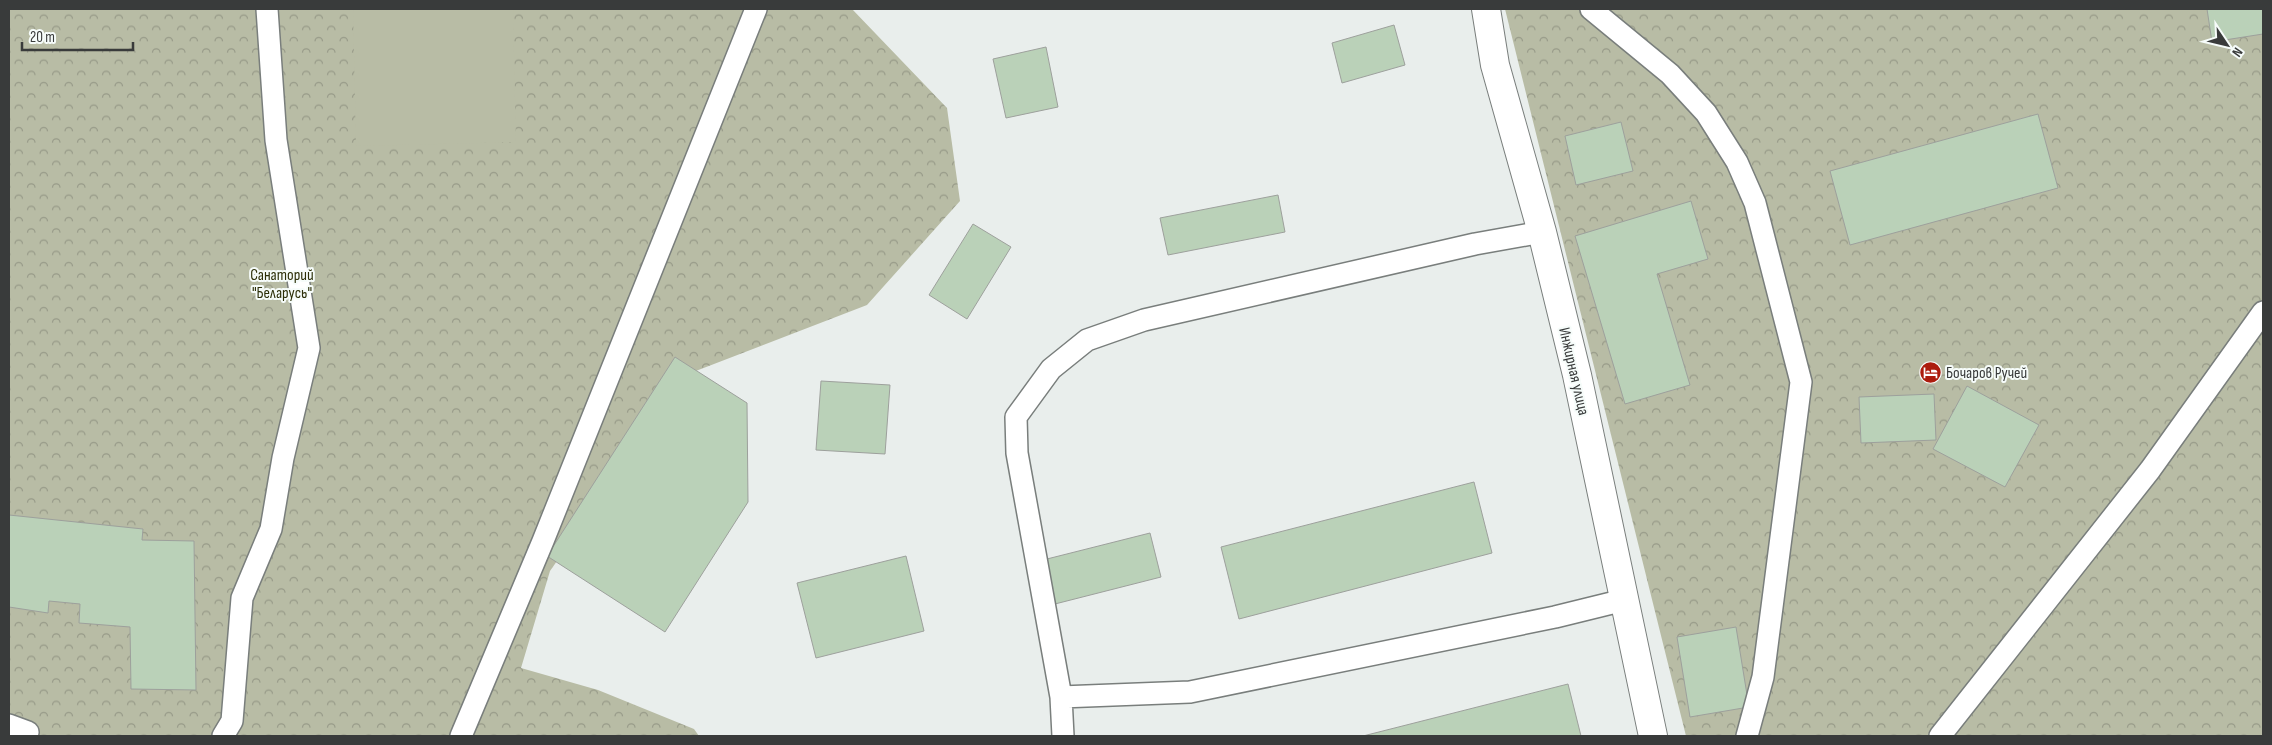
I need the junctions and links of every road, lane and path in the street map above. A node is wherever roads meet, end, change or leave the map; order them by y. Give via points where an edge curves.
1 (267, 9) edge
2 (756, 9) edge
3 (1486, 9) edge
4 (1591, 9) edge
5 (1542, 232) junction
6 (2263, 312) edge
7 (1624, 600) junction
8 (1061, 697) junction
9 (9, 725) edge
10 (27, 736) edge
11 (223, 736) edge
12 (461, 736) edge
13 (1063, 736) edge
14 (1654, 736) edge
15 (1747, 736) edge
16 (1940, 736) edge

1 - 11 lane via 276,140 308,348 271,529 242,598 232,721
2 - 12 lane via 569,477
3 - 5 street, Инжирная улица via 1495,65
4 - 15 lane via 1670,74 1706,113 1737,162 1755,203 1801,382 1763,677
5 - 7 street, Инжирная улица via 1577,375
5 - 8 lane via 1475,244 1144,320 1087,340 1051,369 1016,417 1017,453
6 - 16 lane via 2150,470
7 - 8 lane via 1556,617 1190,692
7 - 14 street, Инжирная улица
8 - 13 lane
9 - 10 lane via 28,732

